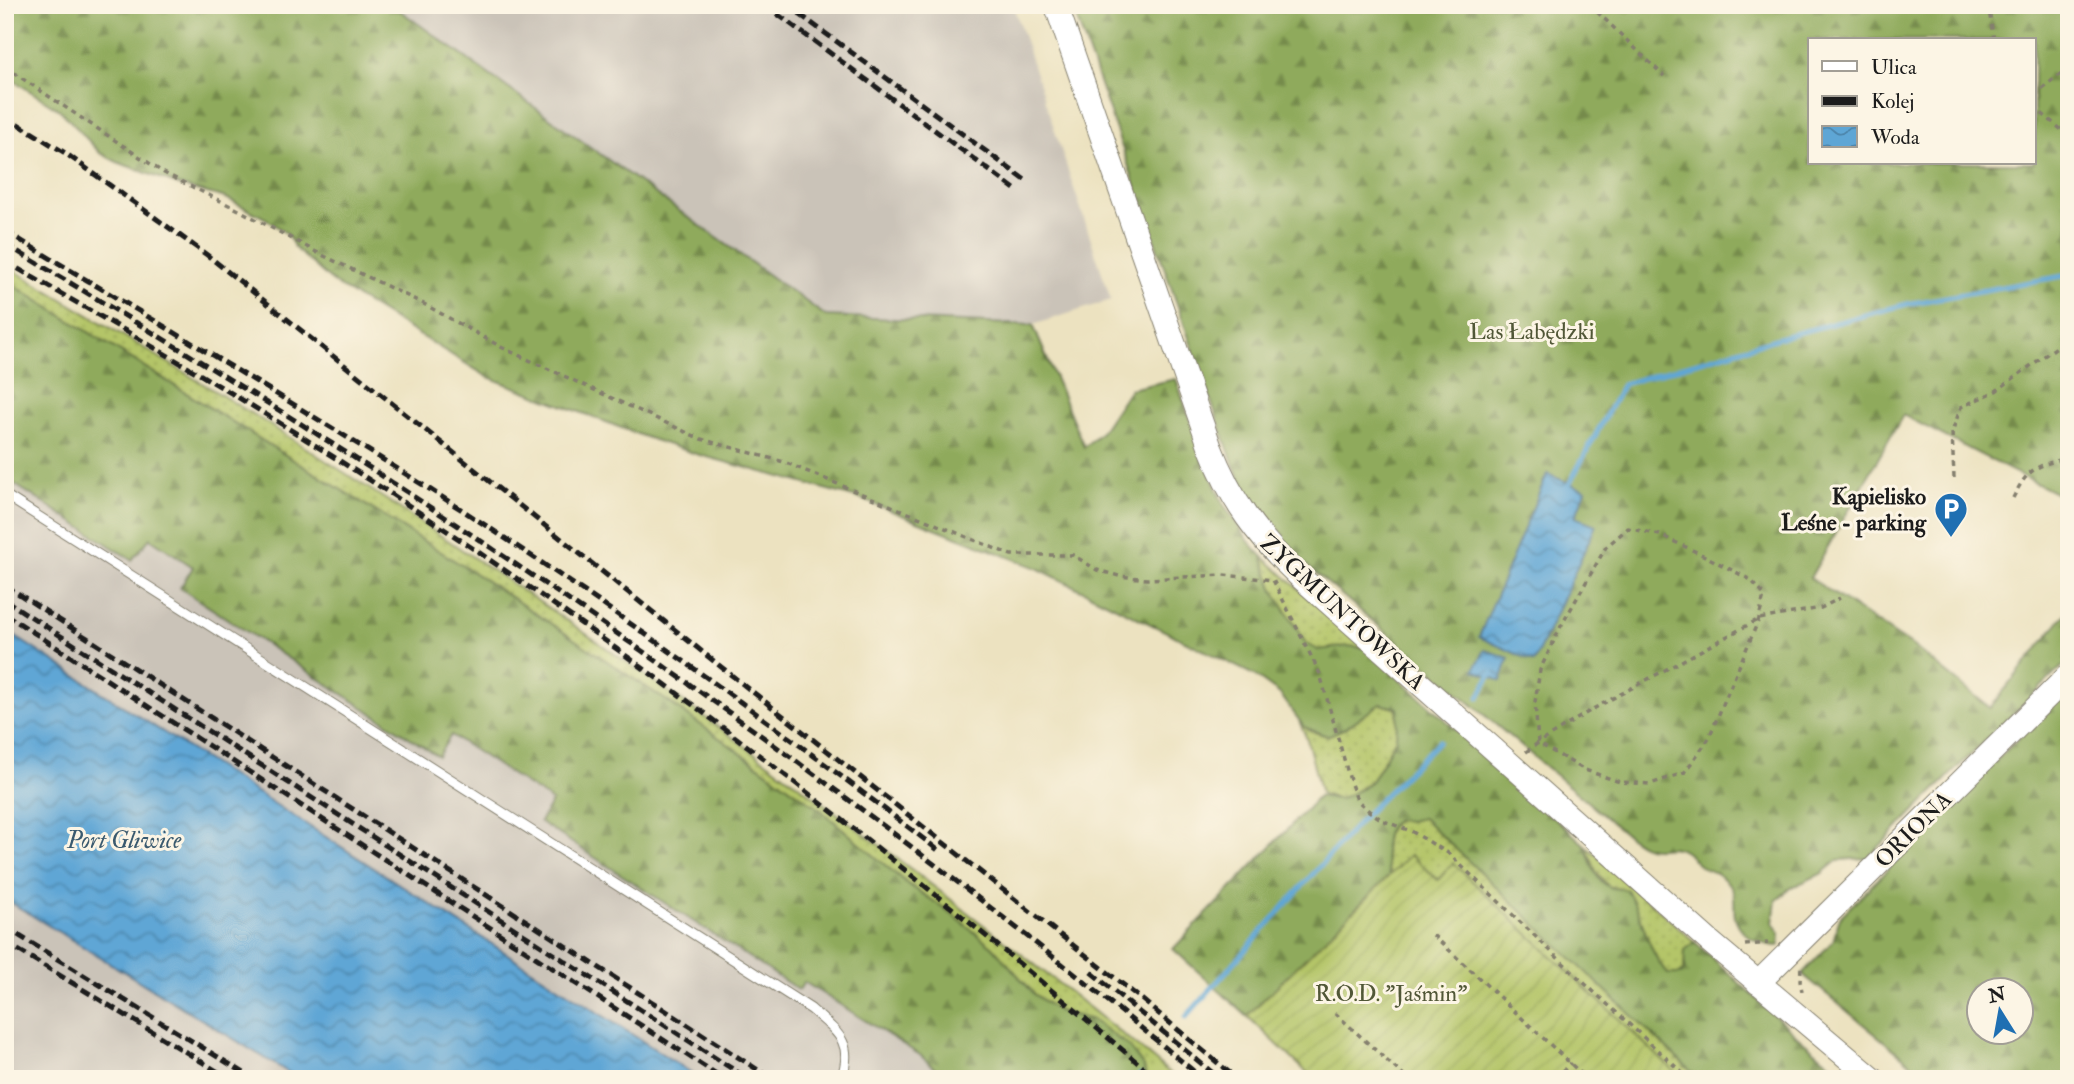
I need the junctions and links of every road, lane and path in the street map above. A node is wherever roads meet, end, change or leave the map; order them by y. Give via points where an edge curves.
1 (1055, 5) edge
2 (1590, 5) edge
3 (1988, 5) edge
4 (1994, 38) edge
5 (5, 67) edge
6 (2069, 67) edge
7 (1664, 76) dead end
8 (2036, 93) edge
9 (2036, 109) edge
10 (2069, 136) edge
11 (2069, 338) edge
12 (2069, 457) edge
13 (1954, 478) dead end
14 (5, 495) edge
15 (2013, 498) dead end
16 (1840, 598) dead end
17 (1759, 619) junction
18 (2069, 675) edge
19 (1538, 743) junction
20 (1522, 755) dead end
21 (1433, 935) dead end
22 (1758, 983) junction
23 (1335, 1013) dead end
24 (1571, 1063) junction
25 (841, 1079) edge
26 (1407, 1079) edge
27 (1555, 1079) edge
28 (1587, 1079) edge
29 (1689, 1079) edge
30 (1873, 1079) edge

1 - 22 street, ZYGMUNTOWSKA via 1210,447 1246,519 1299,576
2 - 7 path
3 - 4 path
5 - 29 path via 164,173 503,348 701,439 784,462 1011,555 1073,555 1097,570 1147,579 1223,575 1273,580 1320,674 1357,800 1384,821 1448,853
6 - 8 path
9 - 10 path
11 - 13 path via 1996,391 1961,407 1952,432
12 - 15 path via 2035,467
14 - 25 lane via 811,1009 845,1046 847,1062
16 - 17 path via 1821,608
17 - 19 path
17 - 19 path via 1708,740 1684,774 1650,784 1620,782
17 - 19 path via 1763,594 1751,580 1660,535 1628,528 1606,547 1540,670 1535,702
18 - 22 street, ORIONA
19 - 20 path
21 - 24 path
22 - 30 street, ZYGMUNTOWSKA
23 - 26 path
24 - 27 path
24 - 28 path

